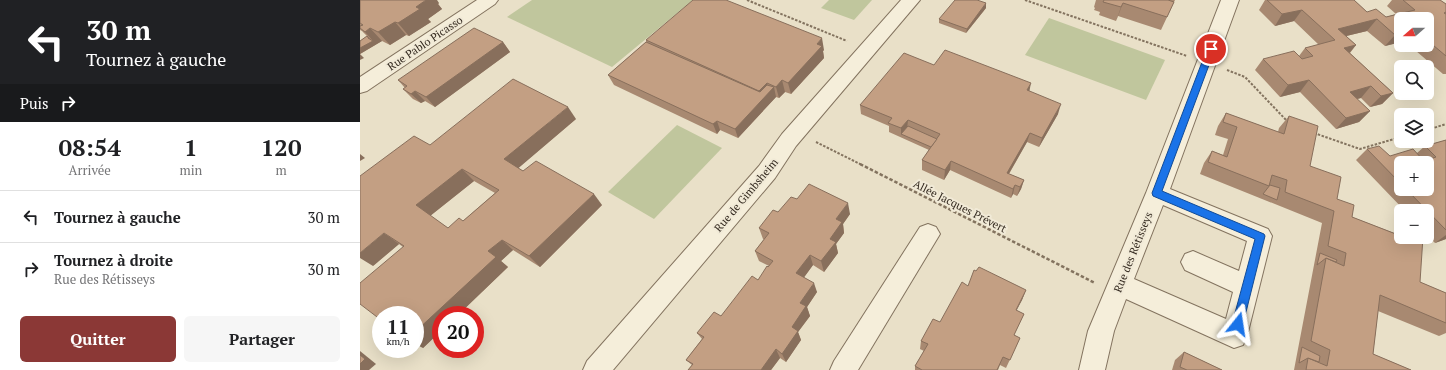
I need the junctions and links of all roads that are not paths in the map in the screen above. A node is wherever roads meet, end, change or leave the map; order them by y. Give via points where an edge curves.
1 (489, 0) edge
2 (911, 0) edge
3 (1230, 0) edge
4 (360, 86) edge
5 (1157, 193) junction
6 (928, 234) dead end
7 (1193, 262) dead end
8 (1247, 287) junction
9 (1118, 289) junction
10 (596, 370) edge
11 (843, 370) edge
12 (1092, 370) edge

1 - 4 street, Rue Pablo Picasso
2 - 10 street, Rue de Gimbsheim
3 - 5 street, Rue des Rétisseys
5 - 8 street via 1260,236
5 - 9 street, Rue des Rétisseys
6 - 11 street
7 - 8 street
8 - 9 street via 1234,336
9 - 12 street, Rue des Rétisseys via 1101,331

